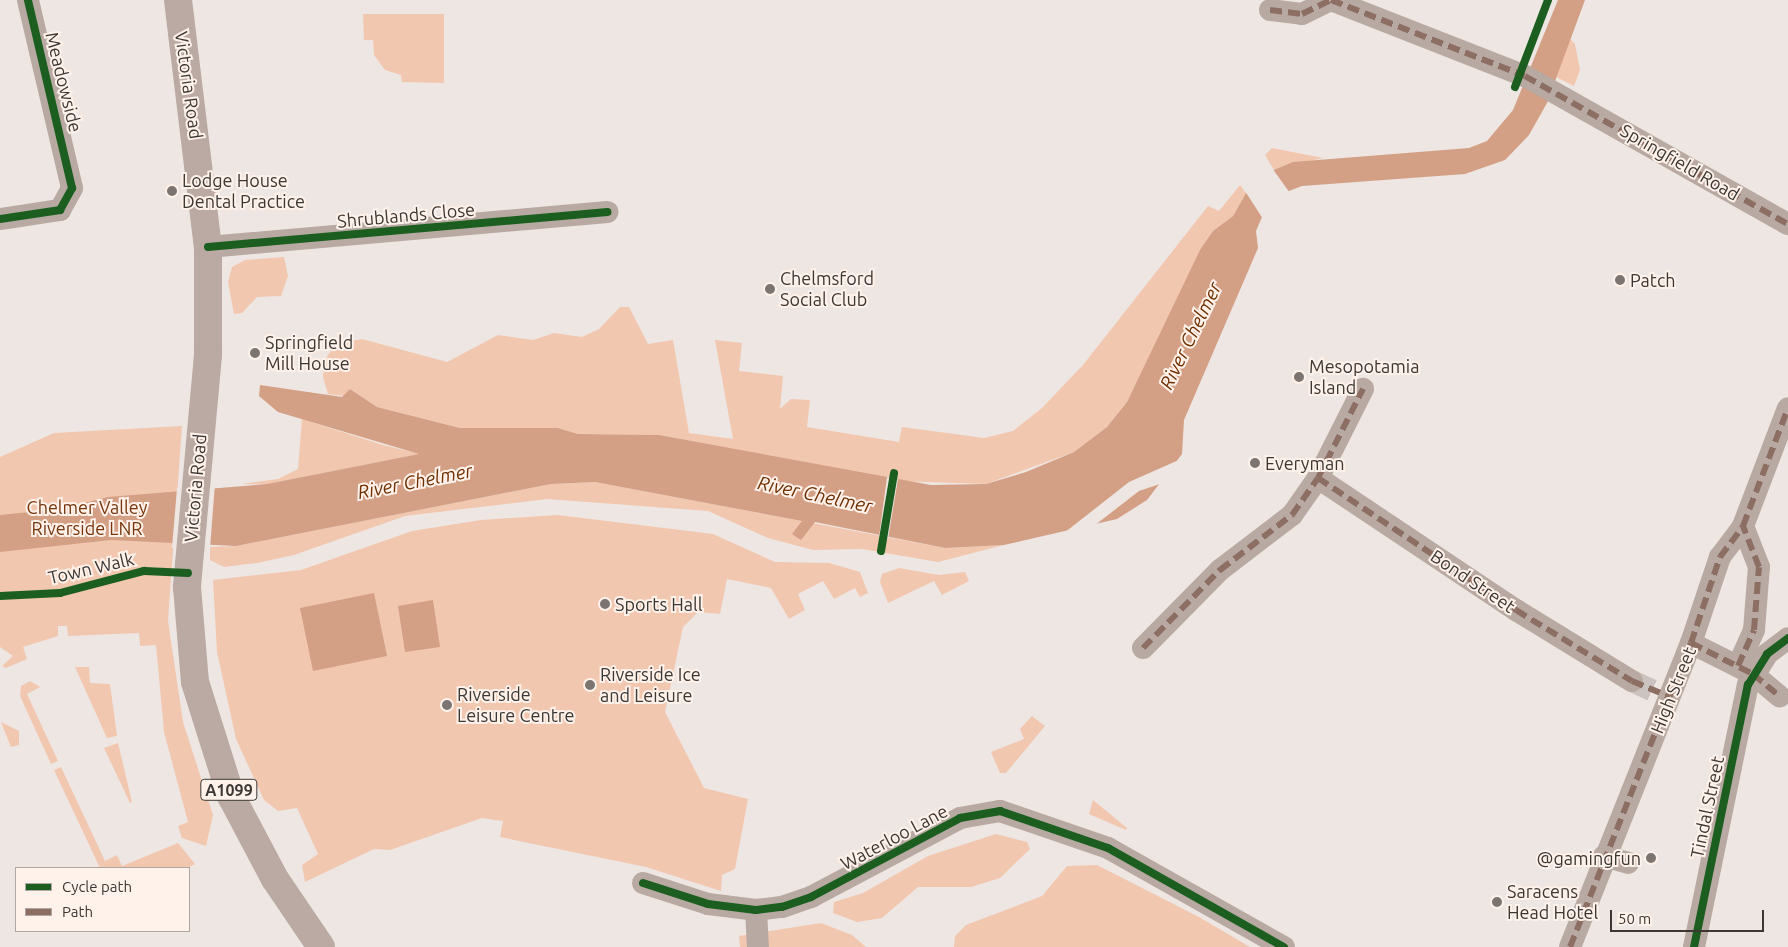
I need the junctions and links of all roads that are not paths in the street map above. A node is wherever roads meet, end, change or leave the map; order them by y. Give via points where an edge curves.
1 (28, 0) edge
2 (178, 0) edge
3 (1331, 0) edge
4 (1270, 10) dead end
5 (607, 212) dead end
6 (0, 219) edge
7 (1788, 224) edge
8 (208, 247) junction
9 (1363, 389) dead end
10 (1788, 408) edge
11 (1318, 478) junction
12 (1743, 526) junction
13 (1788, 638) edge
14 (1691, 643) junction
15 (1142, 648) dead end
16 (1745, 670) junction
17 (1632, 680) tunnel mouth
18 (1780, 697) dead end
19 (1604, 856) junction
20 (1628, 863) dead end
21 (643, 883) dead end
22 (756, 910) junction
23 (321, 947) edge
24 (758, 947) edge
25 (1284, 947) edge
26 (1570, 947) edge
27 (1694, 947) edge

1 - 6 street, Meadowside via 72,172 72,188 60,210
2 - 8 main road, Victoria Road / A1099
3 - 4 street, Springfield Road via 1302,14
3 - 7 street, Springfield Road via 1525,76
5 - 8 street, Shrublands Close
8 - 23 main road, Victoria Road / A1099 via 208,355 188,562 195,682 216,759 249,834
9 - 11 street
10 - 12 street, High Street
11 - 15 street via 1292,514 1220,570
11 - 17 street, Bond Street via 1516,610
12 - 14 street, High Street via 1720,557
12 - 16 street via 1759,567 1754,630
13 - 16 street
14 - 16 street
14 - 19 street, High Street via 1663,695
16 - 18 street
16 - 27 street, Tindal Street
19 - 20 street
19 - 26 street, High Street
21 - 22 street, Waterloo Lane via 708,904
22 - 24 street
22 - 25 street, Waterloo Lane via 810,897 960,818 1000,811 1108,848

